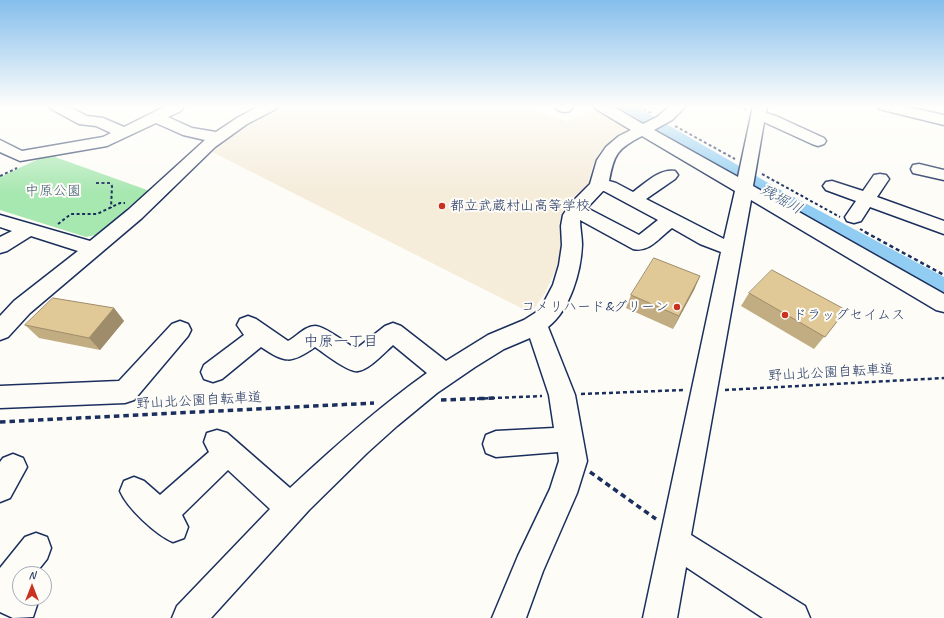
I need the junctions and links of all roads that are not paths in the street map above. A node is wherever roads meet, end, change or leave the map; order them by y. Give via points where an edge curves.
1 (120, 135) edge
2 (204, 135) edge
3 (220, 135) edge
4 (634, 135) edge
5 (666, 135) edge
6 (754, 135) edge
7 (806, 135) edge
8 (217, 137) junction
9 (818, 140) dead end
10 (0, 145) edge
11 (919, 169) dead end
12 (669, 175) dead end
13 (745, 175) junction
14 (944, 175) edge
15 (880, 179) dead end
16 (599, 184) junction
17 (832, 186) dead end
18 (866, 199) junction
19 (634, 200) junction
20 (576, 210) junction
21 (854, 217) dead end
22 (671, 219) junction
23 (0, 221) edge
24 (944, 228) edge
25 (29, 229) junction
26 (0, 246) edge
27 (92, 248) junction
28 (732, 249) junction
29 (944, 304) edge
30 (535, 325) junction
31 (180, 330) dead end
32 (0, 331) edge
33 (213, 372) dead end
34 (442, 387) junction
35 (0, 397) edge
36 (496, 444) dead end
37 (571, 450) junction
38 (134, 491) dead end
39 (292, 509) junction
40 (676, 535) junction
41 (36, 548) dead end
42 (7, 598) edge
43 (189, 618) edge
44 (509, 618) edge
45 (660, 618) edge
46 (793, 618) edge

1 - 10 street via 107,141 23,156
2 - 8 street
3 - 8 street
4 - 16 street via 611,149 601,170
5 - 13 street
6 - 13 street
7 - 9 street
8 - 27 street via 139,210
11 - 14 street
12 - 19 street
13 - 28 street
13 - 29 street
15 - 18 street
16 - 19 street via 610,186
16 - 20 street
17 - 18 street
18 - 21 street
18 - 24 street
19 - 22 street
20 - 22 street via 640,244
20 - 30 street via 572,218 572,246 562,290 551,309
22 - 28 street via 712,242
23 - 25 street
25 - 26 street
25 - 27 street
27 - 32 street via 22,307
28 - 40 street
30 - 34 street via 498,340 455,366
30 - 37 street via 562,395
31 - 35 street via 125,392
33 - 34 street via 254,330 285,352 315,335 357,362 393,332
34 - 39 street via 379,426 322,476
36 - 37 street
37 - 44 street via 563,493
38 - 39 street via 167,521 222,447
39 - 43 street
40 - 45 street
40 - 46 street
41 - 42 street

